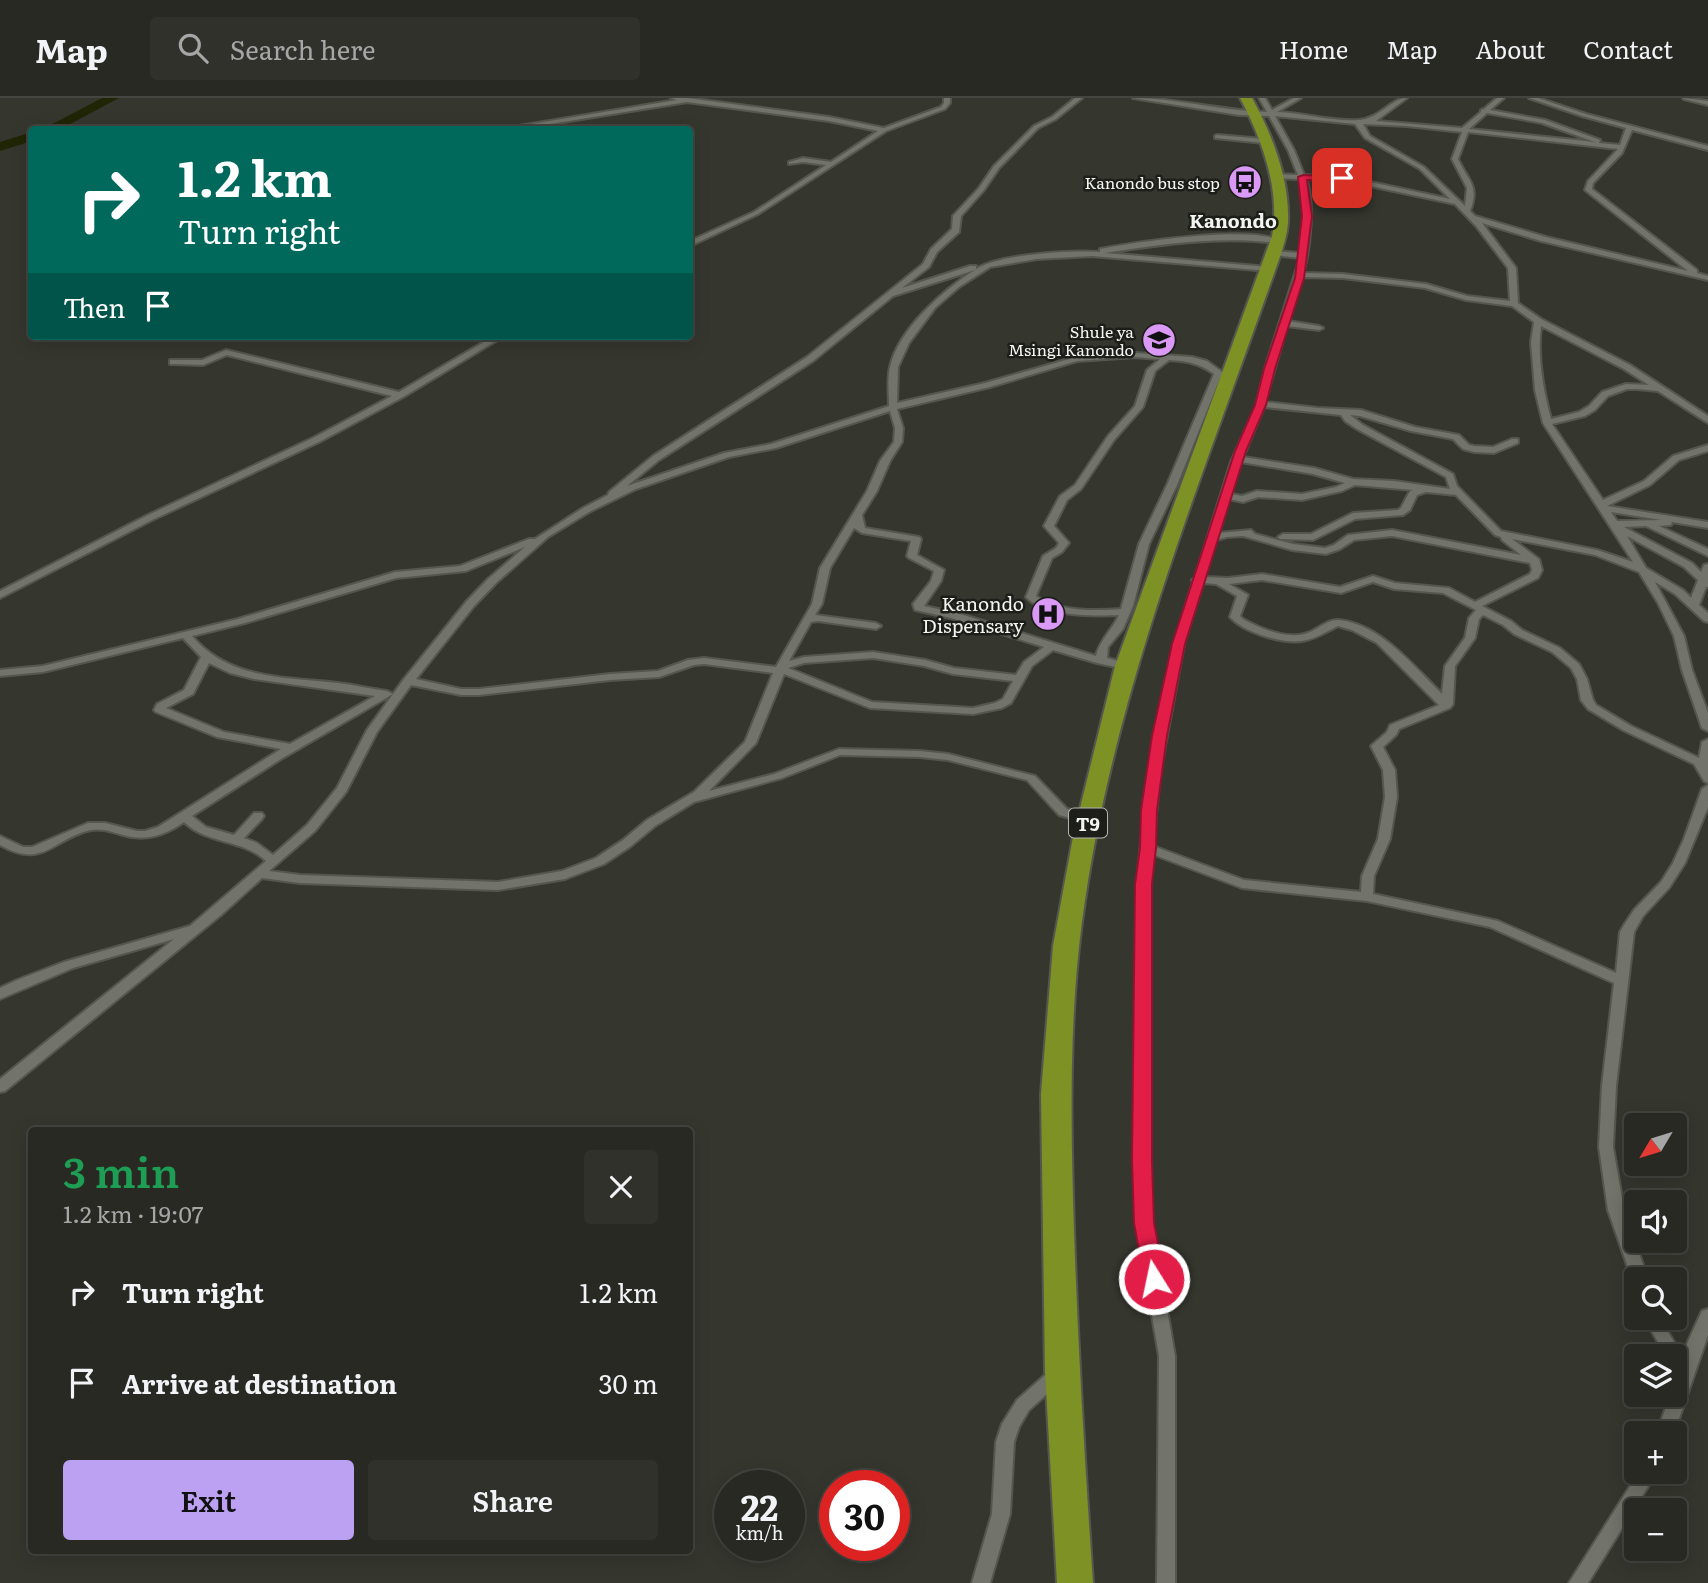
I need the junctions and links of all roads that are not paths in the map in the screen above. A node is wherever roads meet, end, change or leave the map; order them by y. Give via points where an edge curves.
1 (674, 98) edge
2 (947, 98) edge
3 (1079, 98) edge
4 (1136, 98) edge
5 (1298, 98) edge
6 (1404, 98) edge
7 (1501, 98) edge
8 (1532, 98) edge
9 (1569, 98) edge
10 (1686, 98) edge
11 (687, 99) edge
12 (1708, 103) edge
13 (1556, 107) junction
14 (1261, 108) edge
15 (1483, 111) junction
16 (1352, 121) junction
17 (522, 126) edge
18 (1630, 126) junction
19 (1465, 130) junction
20 (884, 131) junction
21 (1217, 137) dead end
22 (1264, 141) junction
23 (1611, 146) junction
24 (1622, 147) junction
25 (1708, 149) edge
26 (791, 163) dead end
27 (833, 164) junction
28 (1274, 176) junction
29 (1303, 177) junction
30 (1459, 203) junction
31 (1466, 211) junction
32 (1473, 218) junction
33 (693, 243) edge
34 (1082, 254) junction
35 (1273, 255) junction
36 (1304, 256) junction
37 (988, 265) junction
38 (1300, 275) junction
39 (1704, 277) edge
40 (890, 295) junction
41 (1514, 304) junction
42 (1538, 321) junction
43 (1285, 323) junction
44 (1319, 328) dead end
45 (493, 340) edge
46 (1135, 355) junction
47 (1169, 357) junction
48 (173, 362) dead end
49 (1151, 370) junction
50 (1223, 377) junction
51 (1664, 390) junction
52 (400, 395) junction
53 (1261, 404) junction
54 (893, 408) junction
55 (1344, 411) junction
56 (1708, 420) edge
57 (1547, 423) junction
58 (1515, 441) dead end
59 (1708, 448) edge
60 (1238, 459) junction
61 (1353, 482) junction
62 (1425, 489) junction
63 (1459, 493) junction
64 (1226, 496) junction
65 (606, 500) junction
66 (1604, 507) junction
67 (858, 516) junction
68 (1686, 521) junction
69 (1647, 524) junction
70 (1615, 525) junction
71 (1708, 525) edge
72 (1246, 534) junction
73 (545, 535) junction
74 (1502, 536) junction
75 (1211, 539) junction
76 (1708, 553) edge
77 (1535, 561) junction
78 (1708, 567) edge
79 (1640, 568) junction
80 (1204, 580) junction
81 (1706, 582) edge
82 (0, 596) edge
83 (1694, 605) junction
84 (1478, 608) junction
85 (1125, 612) junction
86 (1708, 619) edge
87 (807, 620) junction
88 (876, 626) dead end
89 (185, 634) junction
90 (1052, 646) junction
91 (206, 657) junction
92 (1101, 661) junction
93 (1126, 666) junction
94 (781, 669) junction
95 (0, 673) edge
96 (1019, 679) junction
97 (408, 681) junction
98 (392, 695) junction
99 (1446, 706) junction
100 (1708, 728) edge
101 (250, 741) junction
102 (1708, 742) edge
103 (289, 747) junction
104 (275, 757) junction
105 (1706, 773) edge
106 (1708, 789) edge
107 (690, 800) junction
108 (184, 815) junction
109 (258, 816) dead end
110 (1089, 819) junction
111 (0, 840) edge
112 (236, 840) junction
113 (1148, 848) junction
114 (273, 862) junction
115 (258, 874) junction
116 (1367, 897) junction
117 (198, 926) junction
118 (1622, 981) junction
119 (0, 994) edge
120 (0, 1087) edge
121 (1636, 1267) edge
122 (1708, 1317) edge
123 (1062, 1371) junction
124 (1687, 1372) edge
125 (1642, 1484) edge
126 (981, 1583) edge
127 (1075, 1583) edge
128 (1166, 1583) edge
129 (1578, 1583) edge

1 - 11 street
2 - 20 street via 943,108
3 - 40 street via 1026,136 957,216 956,230 926,265
4 - 14 street
5 - 14 street
6 - 16 street via 1376,119
7 - 15 street
8 - 13 street
9 - 13 street
10 - 12 street
11 - 17 street
11 - 20 street
13 - 18 street
14 - 16 street
14 - 22 highway, T9
14 - 29 street via 1291,150
15 - 19 street
15 - 23 street via 1543,121
16 - 19 street
16 - 30 street via 1360,124 1367,137 1416,164
18 - 24 street
18 - 25 street
19 - 23 street
19 - 31 street via 1455,159 1471,182
20 - 27 street
21 - 22 street
22 - 28 highway, T9
23 - 24 street
24 - 39 street via 1588,190
26 - 27 street
27 - 33 street via 742,220
28 - 29 street
28 - 35 highway, T9 via 1282,220
29 - 30 street via 1354,180
29 - 36 street via 1307,216
30 - 31 street
31 - 32 street
32 - 39 street
32 - 41 street via 1512,268
34 - 35 street via 1186,260
34 - 35 street via 1209,238
34 - 37 street
35 - 36 street
35 - 50 highway, T9
36 - 38 street
37 - 40 street
37 - 54 street via 956,285 917,324 894,367
38 - 41 street via 1426,286 1466,298
38 - 43 street
40 - 65 street via 810,359 640,469
41 - 42 street
42 - 51 street
42 - 57 street via 1539,390
43 - 44 street
43 - 53 street
45 - 52 street
46 - 47 street
46 - 49 street
46 - 54 street via 1076,359
47 - 49 street
47 - 50 street via 1204,363
48 - 52 street via 203,363 226,352
49 - 85 street via 1139,407 1111,438 1082,482 1060,503 1049,526 1064,543 1048,556 1031,597 1063,608
50 - 85 street via 1144,544
50 - 93 highway, T9
51 - 56 street
51 - 57 street via 1626,387 1605,394 1582,414
52 - 82 street
53 - 55 street
53 - 60 street
54 - 65 street via 783,443 727,455
54 - 67 street via 898,442
55 - 58 street via 1456,437 1474,449 1494,450
55 - 63 street via 1360,427 1450,476
57 - 66 street
59 - 66 street via 1676,458 1647,483
60 - 61 street
60 - 64 street
61 - 62 street
61 - 64 street via 1301,497
62 - 63 street
62 - 72 street via 1413,493 1400,513 1353,516 1313,537
63 - 74 street
64 - 75 street
65 - 73 street
66 - 68 street
66 - 69 street
66 - 70 street
67 - 87 street via 825,568 817,604
67 - 90 street via 862,530 916,538 912,556 939,570 919,608
68 - 69 street
68 - 71 street
69 - 70 street
69 - 76 street
70 - 79 street
70 - 81 street via 1688,565
72 - 75 street
72 - 77 street via 1325,551 1349,538 1392,533
73 - 89 street via 462,569 382,578 282,611
73 - 97 street via 470,604
74 - 77 street
74 - 79 street via 1589,551
75 - 80 street
77 - 84 street via 1534,576
78 - 81 street
79 - 83 street
79 - 100 street via 1676,628
80 - 84 street via 1262,577 1341,590 1373,579 1394,586 1445,590
80 - 99 street via 1243,595 1235,617 1243,625 1294,639 1337,623 1366,632 1393,651
80 - 113 street via 1178,644 1149,810
81 - 83 street
83 - 86 street
84 - 99 street via 1470,638 1450,666
84 - 105 street via 1567,659 1577,670 1592,707
85 - 92 street via 1103,647
87 - 88 street
87 - 94 street
89 - 91 street
89 - 95 street via 43,669
90 - 92 street
90 - 96 street via 1031,661
91 - 98 street via 220,666 279,680
91 - 101 street via 191,689 160,710 221,735
92 - 93 street
93 - 110 highway, T9
94 - 96 street via 804,660 873,655
94 - 96 street via 861,703 958,711 1003,704
94 - 97 street via 704,661 657,675 469,692
94 - 107 street via 750,743
97 - 98 street
98 - 103 street
98 - 114 street via 330,807
99 - 116 street via 1394,727 1377,746 1389,770 1391,797 1384,839 1368,876
101 - 103 street
101 - 104 street
102 - 105 street
103 - 104 street
104 - 108 street
106 - 118 street via 1678,867 1630,924
107 - 110 street via 778,776 839,752 920,754 1031,778 1063,812
107 - 115 street via 600,861 541,880 440,886
108 - 111 street via 167,828 142,836 105,825 86,827 33,850 21,851
108 - 112 street via 189,822
109 - 112 street
110 - 123 highway, T9 via 1066,946 1055,1094
112 - 114 street via 260,847
113 - 116 street via 1242,884
113 - 128 street via 1143,884 1142,1160 1144,1223 1167,1356
114 - 115 street
115 - 117 street
116 - 118 street via 1493,924
117 - 119 street via 44,972
117 - 120 street
118 - 121 street via 1606,1147 1616,1210
122 - 124 street
123 - 126 street via 1031,1397 1011,1424 1005,1442 1001,1514
123 - 127 highway, T9
125 - 129 street

